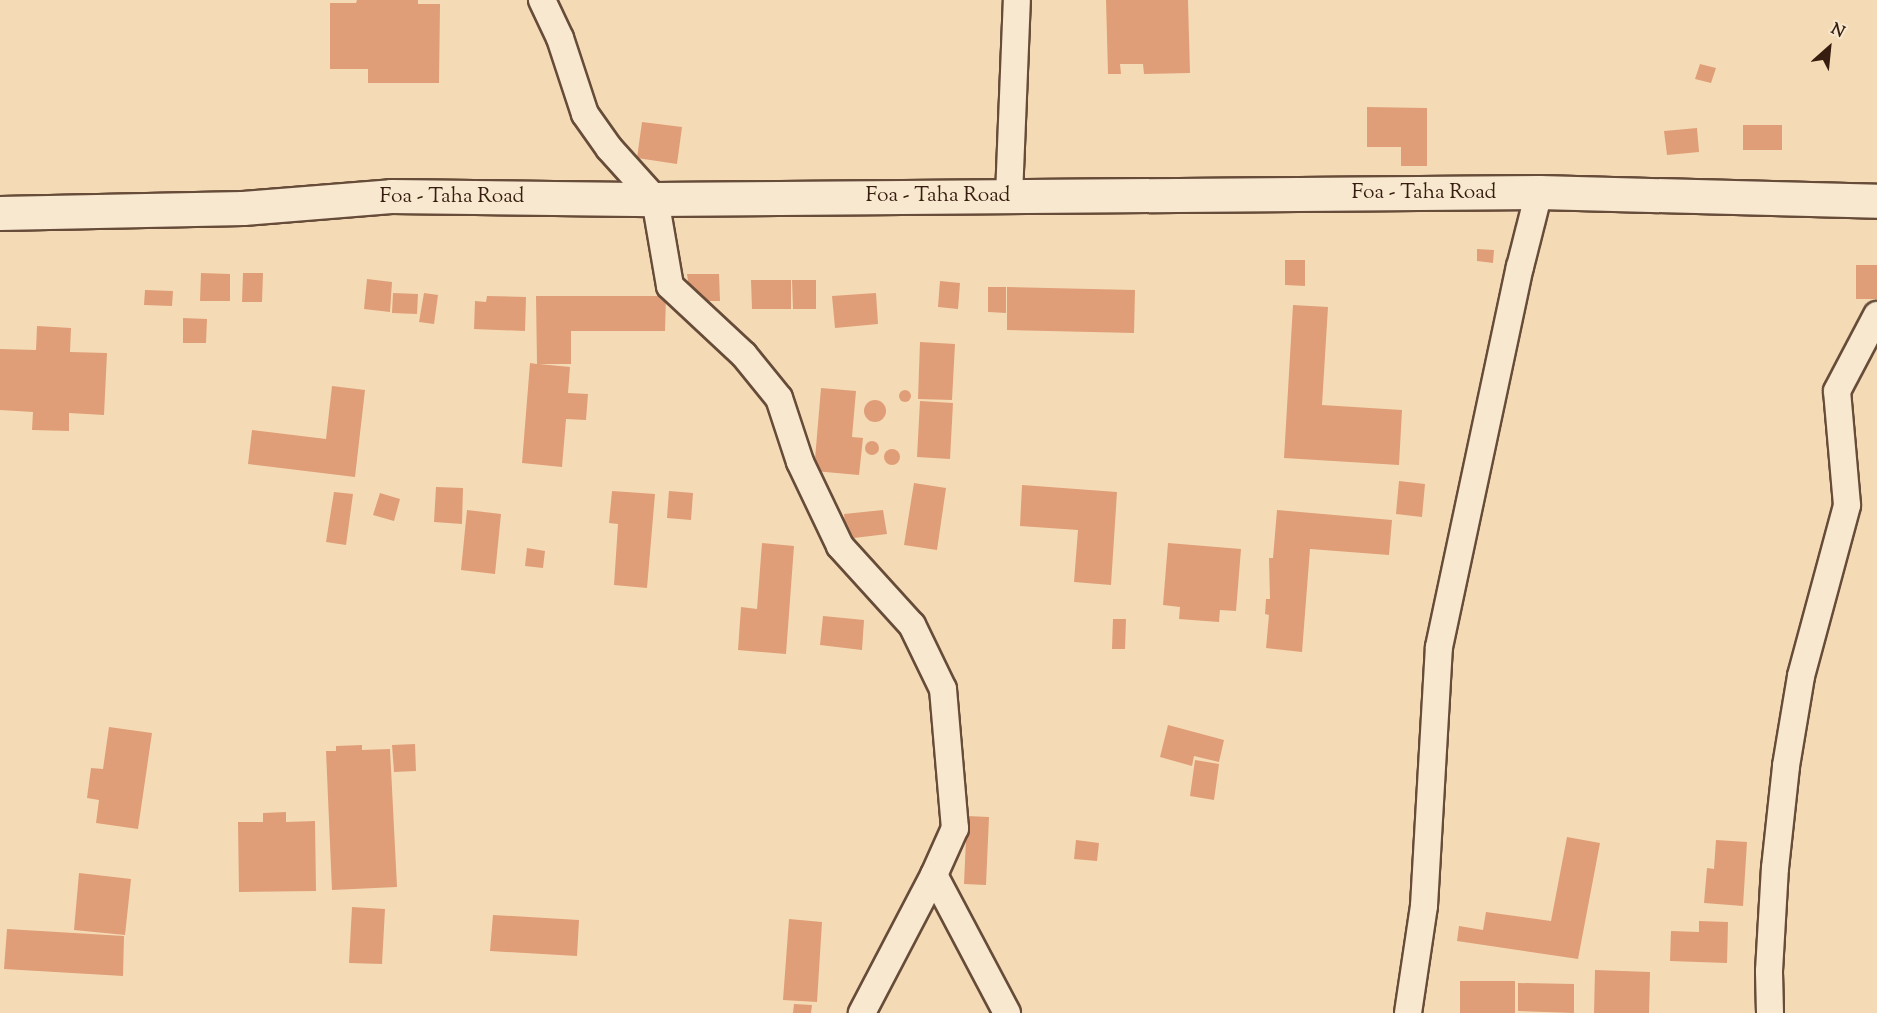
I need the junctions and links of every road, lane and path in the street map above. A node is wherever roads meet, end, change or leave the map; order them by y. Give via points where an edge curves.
1 (542, 0) edge
2 (1017, 0) edge
3 (1539, 192) junction
4 (1009, 196) junction
5 (655, 199) junction
6 (1877, 201) edge
7 (0, 213) edge
8 (1877, 315) edge
9 (934, 875) junction
10 (862, 1013) edge
11 (1007, 1013) edge
12 (1408, 1013) edge
13 (1770, 1013) edge

1 - 5 street via 560,38 585,114 609,148
2 - 4 street
3 - 4 street, Foa - Taha Road
3 - 6 street, Foa - Taha Road
3 - 12 street via 1439,647 1424,906
4 - 5 street, Foa - Taha Road
5 - 7 street, Foa - Taha Road via 391,196 243,208
5 - 9 street via 670,286 744,355 779,398 800,462 840,546 912,625 943,689 955,828
8 - 13 street via 1837,391 1847,505 1801,676 1786,766 1771,937
9 - 10 street
9 - 11 street

